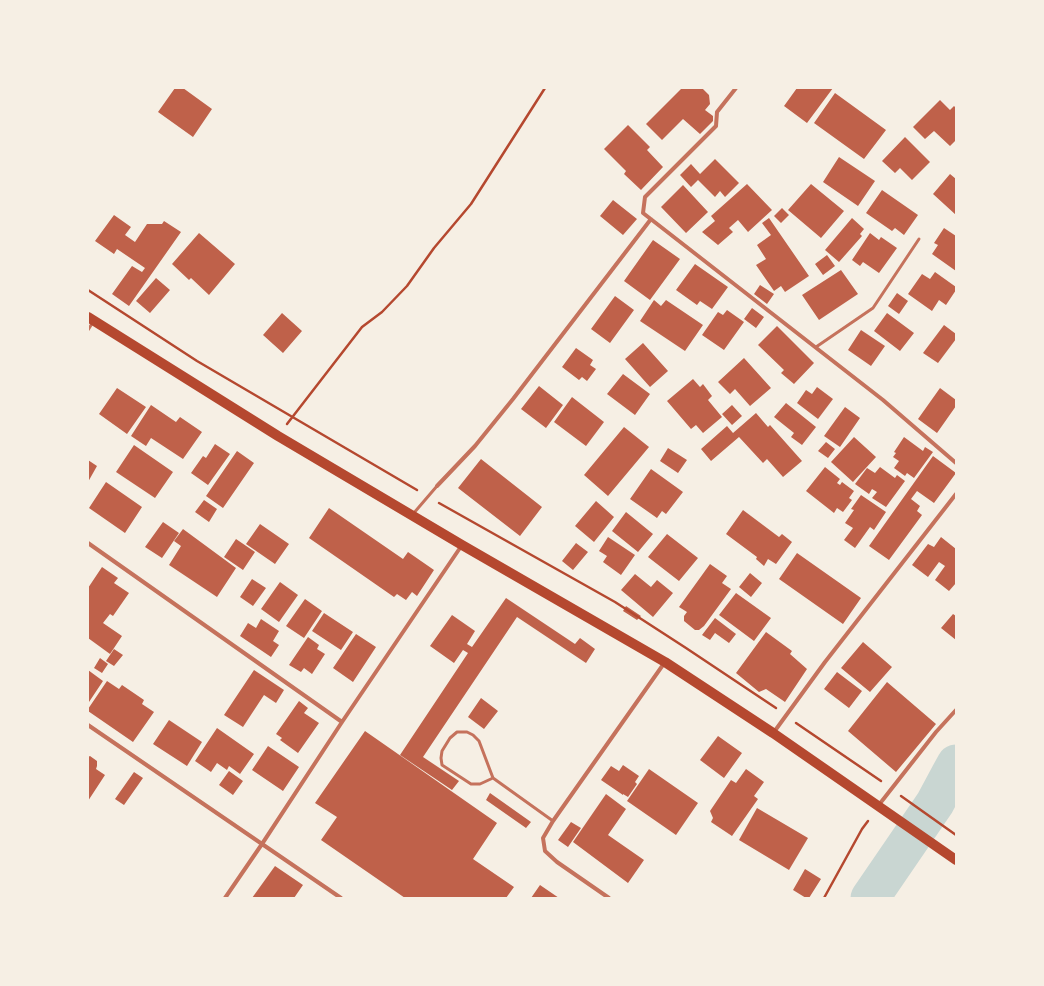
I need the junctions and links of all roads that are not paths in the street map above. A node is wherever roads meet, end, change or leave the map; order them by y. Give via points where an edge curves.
1 (736, 88) edge
2 (651, 219) junction
3 (919, 239) dead end
4 (91, 319) edge
5 (88, 330) edge
6 (816, 348) junction
7 (956, 463) edge
8 (437, 486) joint
9 (956, 494) edge
10 (412, 515) junction
11 (88, 543) edge
12 (462, 545) junction
13 (665, 662) junction
14 (956, 710) edge
15 (342, 722) junction
16 (88, 726) edge
17 (773, 733) junction
18 (493, 778) junction
19 (880, 808) junction
20 (553, 821) junction
21 (262, 844) junction
22 (956, 860) edge
23 (225, 898) edge
24 (341, 898) edge
25 (609, 898) edge

1 - 2 street via 717,112 716,126 645,198 643,213
2 - 6 street
2 - 8 street via 513,399
3 - 6 lane via 873,308
4 - 5 lane
4 - 10 main road via 278,436
6 - 7 street via 883,400
8 - 10 lane
9 - 17 street
10 - 12 main road
11 - 15 street
12 - 13 main road
12 - 15 street
13 - 17 main road
13 - 20 street
14 - 19 street via 936,732
15 - 21 street
16 - 21 street
17 - 19 main road
18 - 18 lane via 480,784 471,784 442,765 442,751 450,738 457,732 473,735 479,741
18 - 20 lane
19 - 22 main road
20 - 25 street via 543,838 545,851
21 - 23 street
21 - 24 street

